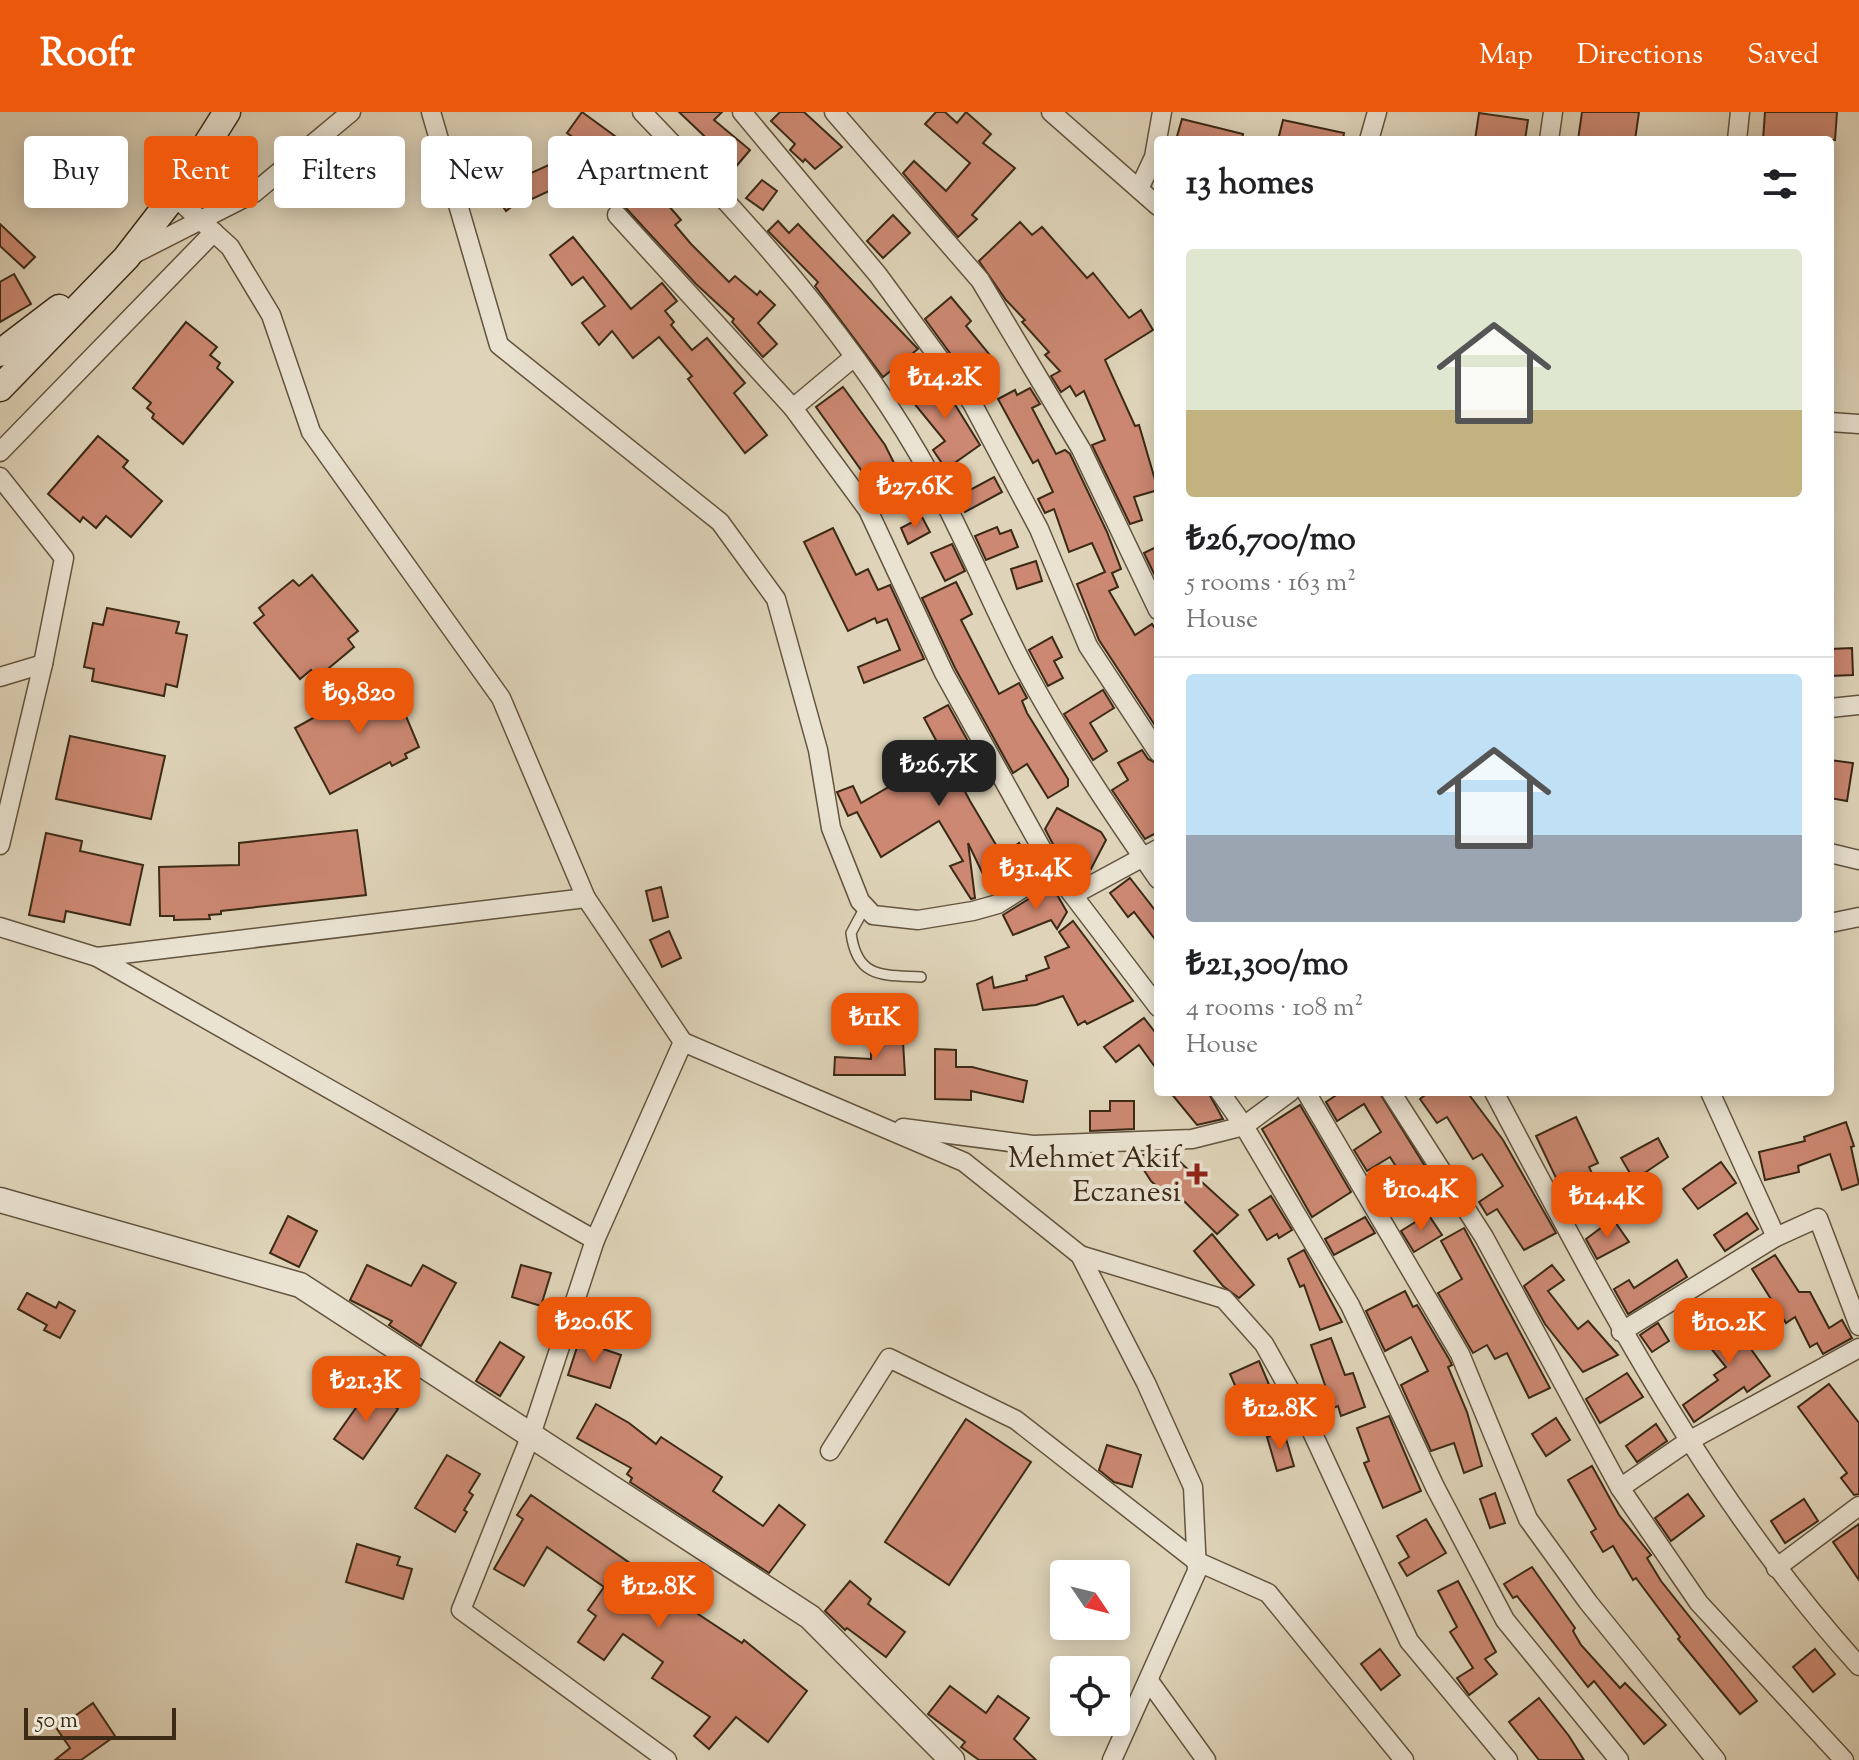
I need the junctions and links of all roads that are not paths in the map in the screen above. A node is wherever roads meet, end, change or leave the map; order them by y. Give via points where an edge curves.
1 (227, 112) edge
2 (351, 112) edge
3 (431, 112) edge
4 (642, 112) edge
5 (742, 112) edge
6 (834, 112) edge
7 (1051, 112) edge
8 (1162, 112) edge
9 (1377, 112) edge
10 (1553, 112) edge
11 (1740, 112) edge
12 (212, 136) edge
13 (1158, 136) edge
14 (1370, 136) edge
15 (1550, 136) edge
16 (1737, 136) edge
17 (1154, 157) edge
18 (1139, 189) junction
19 (1154, 202) edge
20 (165, 208) edge
21 (187, 208) edge
22 (617, 215) dead end
23 (207, 226) junction
24 (126, 258) junction
25 (0, 353) edge
26 (854, 357) junction
27 (0, 388) edge
28 (793, 408) junction
29 (1834, 422) edge
30 (1859, 424) edge
31 (0, 452) edge
32 (0, 477) edge
33 (1154, 602) edge
34 (43, 664) junction
35 (0, 677) edge
36 (1859, 705) edge
37 (1834, 708) edge
38 (1154, 746) edge
39 (9, 767) edge
40 (0, 845) edge
41 (1150, 853) edge
42 (1834, 854) edge
43 (1859, 860) edge
44 (1053, 869) junction
45 (1073, 895) junction
46 (586, 898) junction
47 (865, 907) junction
48 (1859, 917) edge
49 (1834, 922) edge
50 (0, 927) edge
51 (97, 957) junction
52 (921, 977) dead end
53 (1154, 1002) edge
54 (683, 1042) junction
55 (1223, 1096) edge
56 (1285, 1096) edge
57 (1308, 1096) edge
58 (1394, 1096) edge
59 (1496, 1096) edge
60 (1712, 1096) edge
61 (882, 1125) junction
62 (1244, 1126) junction
63 (0, 1200) edge
64 (1776, 1237) junction
65 (595, 1240) junction
66 (1080, 1255) junction
67 (1859, 1326) edge
68 (1621, 1332) junction
69 (1859, 1348) edge
70 (531, 1435) junction
71 (1687, 1442) junction
72 (830, 1451) dead end
73 (1620, 1488) junction
74 (1859, 1506) edge
75 (1196, 1561) junction
76 (1776, 1568) junction
77 (1859, 1666) edge
78 (1149, 1681) junction
79 (667, 1760) edge
80 (952, 1760) edge
81 (1112, 1760) edge
82 (1206, 1760) edge
83 (1404, 1760) edge
84 (1508, 1760) edge
85 (1619, 1760) edge
86 (1716, 1760) edge
87 (1844, 1760) edge

1 - 12 main road
2 - 23 street
3 - 47 street via 499,345 720,522 776,599 818,750 831,828
4 - 26 street via 763,243
5 - 38 street via 878,275 972,403 1039,529 1088,646
6 - 33 street via 980,280 1081,449
7 - 18 street
8 - 13 street
9 - 14 street
10 - 15 street
11 - 16 street
17 - 18 street
18 - 19 street
20 - 24 main road
21 - 23 street
22 - 28 street
23 - 24 street
23 - 31 street
23 - 46 street via 230,247 271,315 311,432 501,698
24 - 25 main road
24 - 27 main road
26 - 28 street
26 - 41 street via 932,476 1025,670 1107,806
28 - 44 street via 868,510 944,673
29 - 30 street
32 - 34 street via 64,558
34 - 35 street
34 - 39 street
36 - 37 street
39 - 40 street
41 - 45 street
42 - 43 street
44 - 45 street
44 - 47 street via 998,904 973,911 918,920 873,915
45 - 53 street
46 - 51 street
46 - 54 street
47 - 52 lane via 851,933 863,965 880,974
48 - 49 street
50 - 51 street
51 - 65 street
54 - 61 street
54 - 65 street
55 - 62 street
56 - 62 street
57 - 86 street via 1460,1354 1528,1519
58 - 73 street via 1484,1237
59 - 68 street
60 - 64 street
61 - 62 street via 1033,1145 1192,1139
61 - 66 street via 964,1162
62 - 85 street via 1350,1305 1435,1487 1505,1620
63 - 70 street via 300,1285
64 - 67 street via 1818,1218
64 - 68 street
65 - 70 street
66 - 75 street via 1193,1487
66 - 84 street via 1224,1299 1264,1344 1306,1419 1409,1641
68 - 71 street
69 - 71 street
70 - 79 street via 461,1610
70 - 80 street via 810,1617
71 - 73 street
71 - 76 street
72 - 75 street via 889,1358 1016,1420
73 - 87 street via 1699,1603
74 - 76 street
75 - 78 street via 1197,1571
75 - 83 street via 1268,1593
76 - 77 street
78 - 81 street
78 - 82 street

